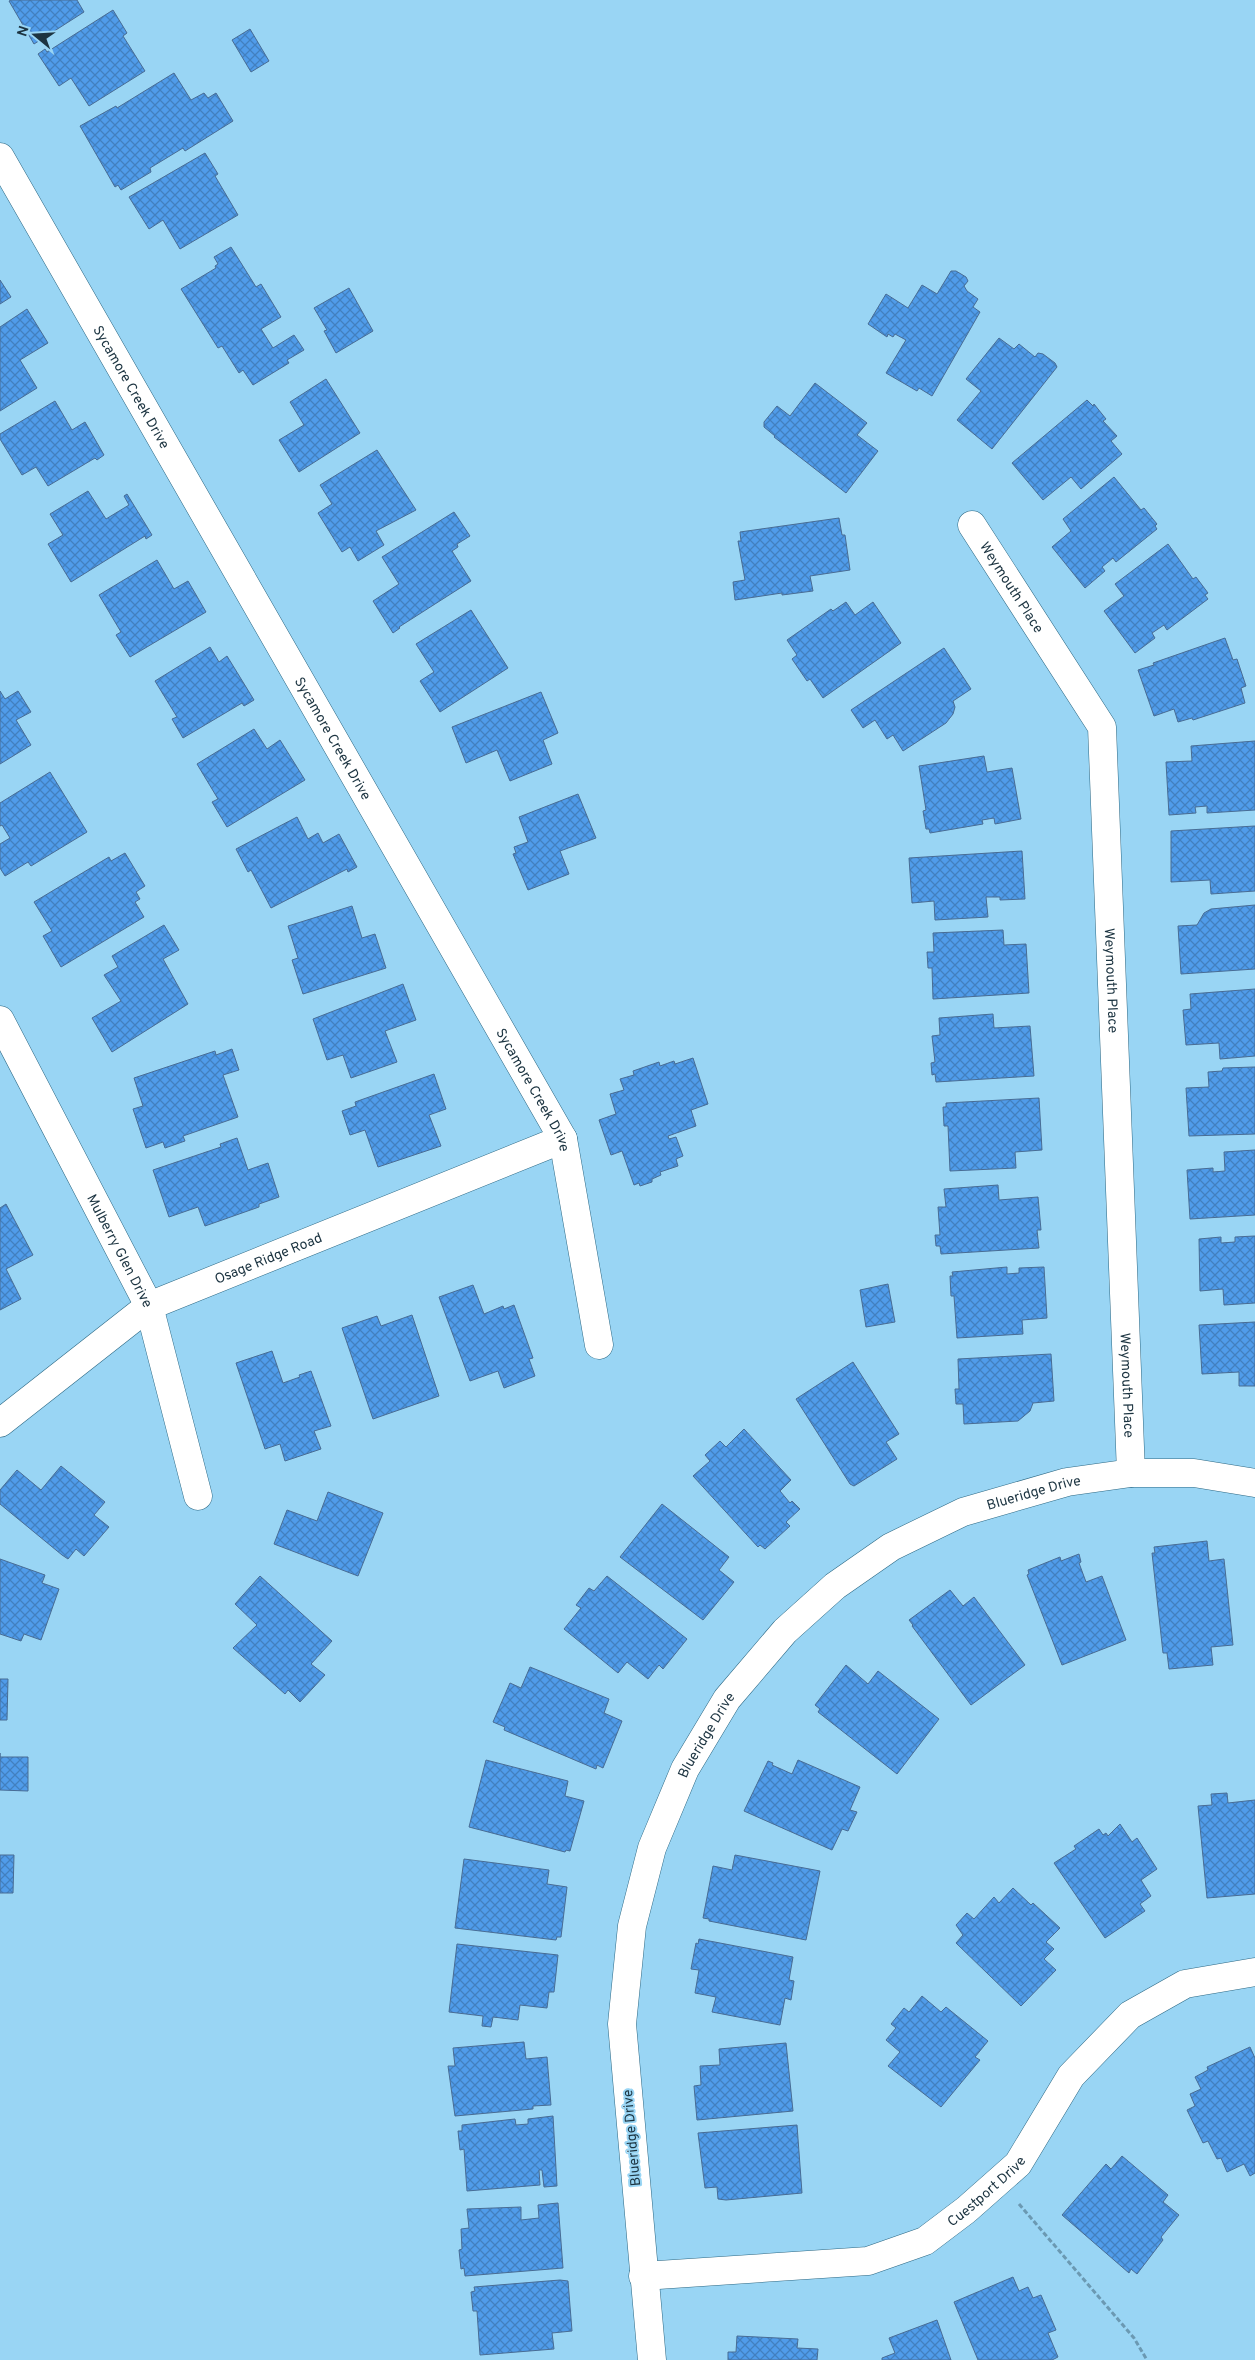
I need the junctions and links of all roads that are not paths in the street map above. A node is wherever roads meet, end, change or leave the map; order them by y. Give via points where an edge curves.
1 (0, 157) edge
2 (972, 525) dead end
3 (0, 1020) edge
4 (563, 1139) junction
5 (149, 1306) junction
6 (599, 1345) dead end
7 (0, 1423) edge
8 (1131, 1473) junction
9 (1255, 1483) edge
10 (198, 1496) dead end
11 (1255, 1972) edge
12 (644, 2276) junction
13 (652, 2360) edge

1 - 4 street, Sycamore Creek Drive
2 - 8 street, Weymouth Place via 1102,727
3 - 5 street, Mulberry Glen Drive
4 - 5 street, Osage Ridge Road
4 - 6 street, Sycamore Creek Drive
5 - 7 street, Osage Ridge Road
5 - 10 street, Mulberry Glen Drive
8 - 9 street, Blueridge Drive via 1194,1473
8 - 12 street, Blueridge Drive via 1067,1482 963,1512 891,1547 835,1586 785,1631 727,1699 684,1769 652,1848 632,1926 622,2024
11 - 12 street, Cuestport Drive via 1185,1984 1130,2015 1071,2076 1018,2164 925,2241 868,2261
12 - 13 street, Blueridge Drive

